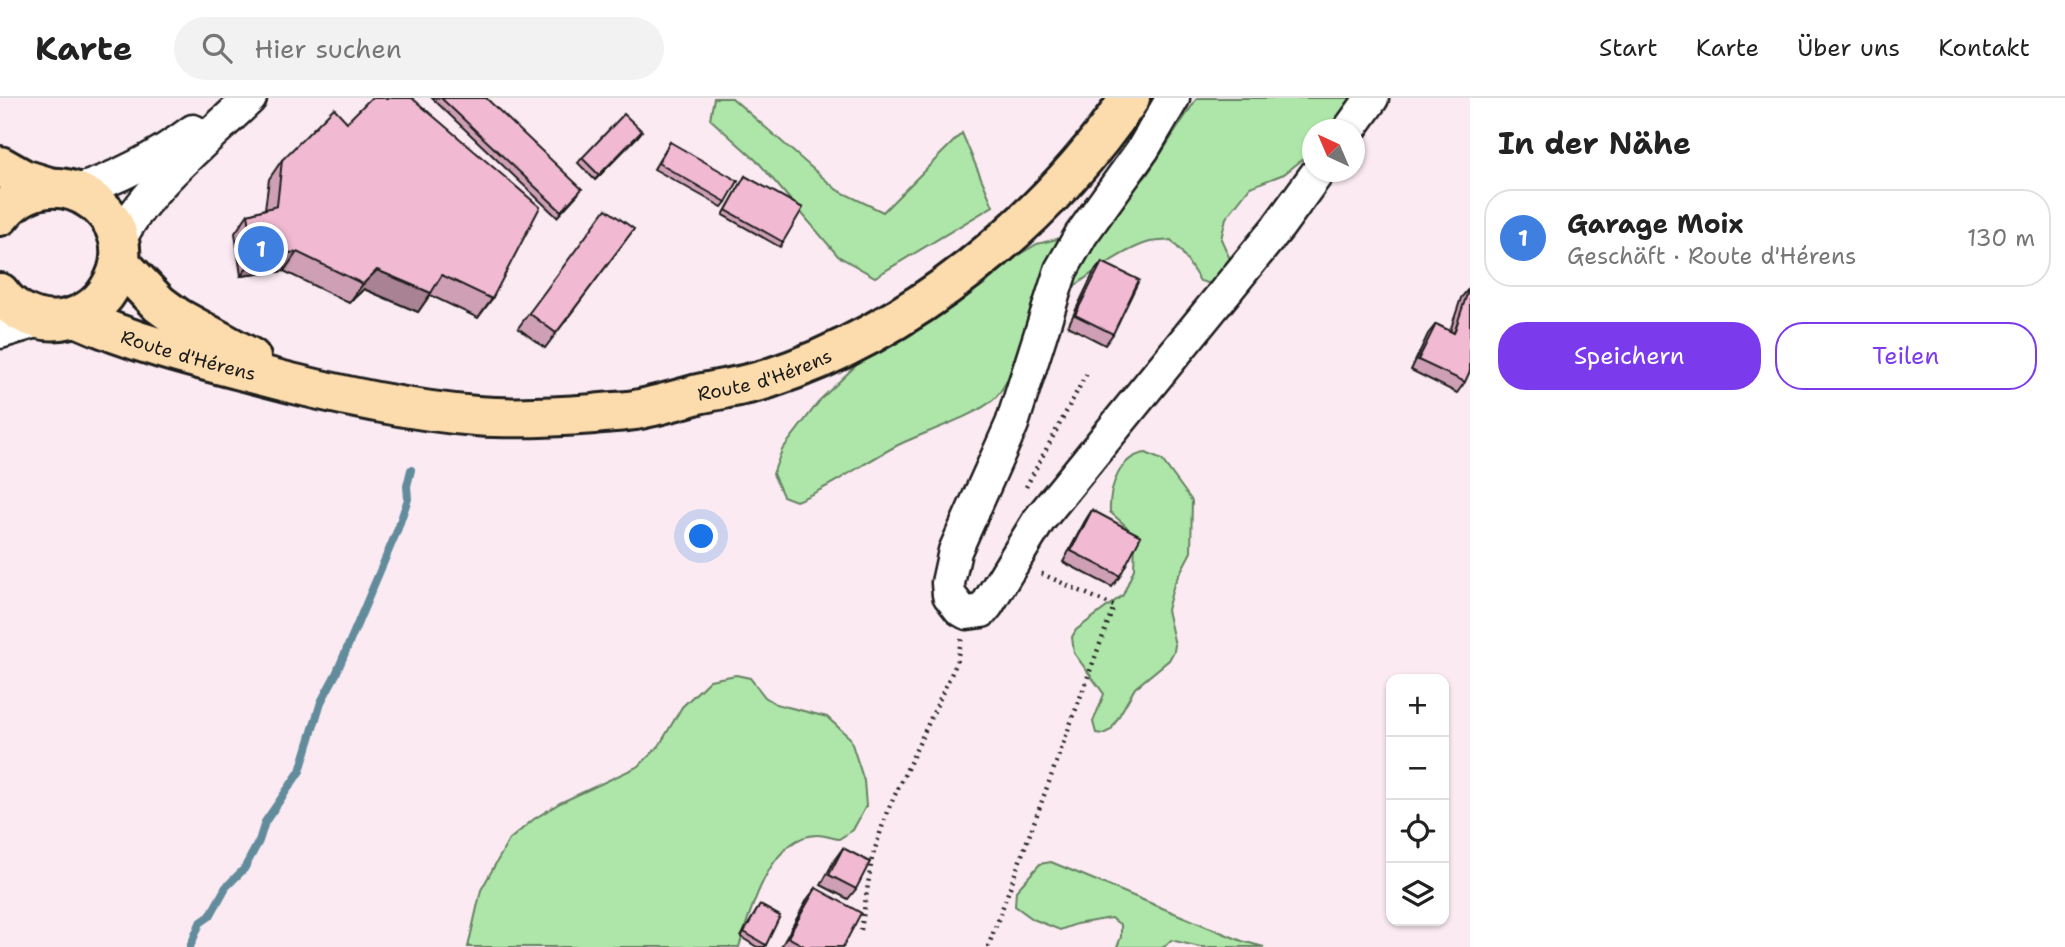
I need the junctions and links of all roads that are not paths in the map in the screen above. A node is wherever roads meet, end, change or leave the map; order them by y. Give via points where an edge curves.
1 (236, 98) edge
2 (250, 98) edge
3 (1130, 98) edge
4 (1173, 98) edge
5 (1372, 98) edge
6 (1357, 119) edge
7 (0, 166) edge
8 (1310, 182) edge
9 (63, 189) junction
10 (0, 216) edge
11 (119, 252) junction
12 (0, 293) edge
13 (58, 318) junction
14 (0, 332) edge
15 (302, 386) junction

1 - 9 street via 161,155 99,184
2 - 11 street via 154,191 127,224
3 - 15 main road, Route d'Hérens via 1084,159 1025,222 960,277 889,324 766,379 632,411 548,417 476,416
4 - 8 street via 1061,270 1012,424 955,551 949,595 960,610 982,611 988,605 1039,520
5 - 6 street
7 - 9 main road, Route d'Hérens
9 - 10 main road via 31,191 10,203
9 - 11 main road, Route d'Hérens via 94,200 107,214
11 - 13 main road via 115,281 105,296 92,309
11 - 15 main road, Route d'Hérens via 159,304 178,318
12 - 13 main road, Route d'Hérens via 21,312
13 - 14 street
13 - 15 main road, Route d'Hérens

